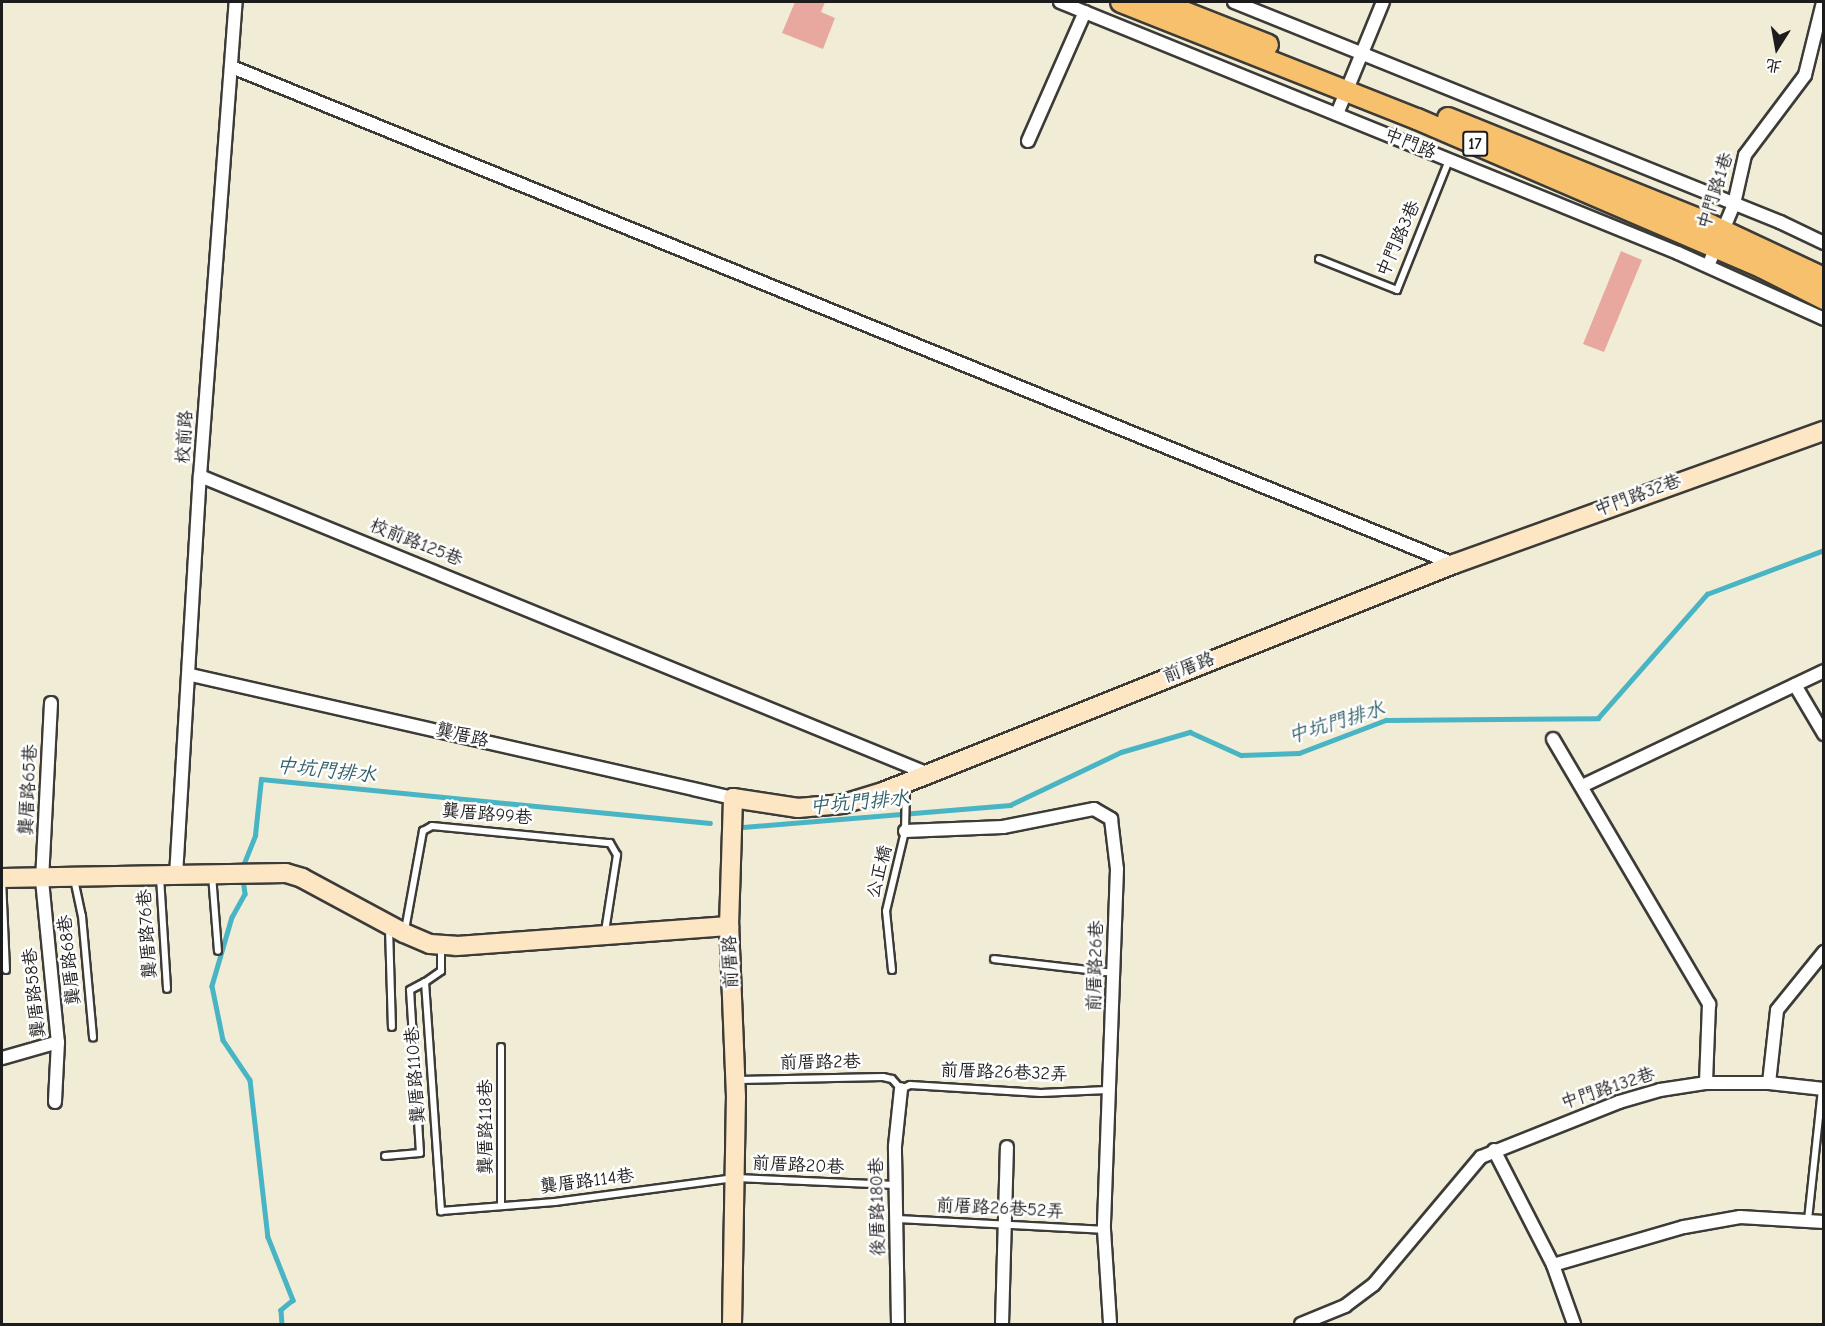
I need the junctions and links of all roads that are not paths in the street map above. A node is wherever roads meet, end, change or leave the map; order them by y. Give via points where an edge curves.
1 (236, 2) edge
2 (1060, 2) edge
3 (1121, 2) edge
4 (1234, 2) edge
5 (1383, 2) edge
6 (1823, 2) edge
7 (1165, 6) edge
8 (1085, 12) junction
9 (1154, 40) junction
10 (1362, 54) junction
11 (232, 67) junction
12 (1349, 85) junction
13 (1337, 114) junction
14 (1028, 141) dead end
15 (1449, 160) junction
16 (1734, 204) junction
17 (1719, 239) junction
18 (1824, 243) edge
19 (1319, 259) dead end
20 (1708, 266) junction
21 (1824, 278) edge
22 (1824, 299) edge
23 (1824, 319) edge
24 (1824, 431) edge
25 (200, 476) junction
26 (1454, 564) junction
27 (1824, 670) edge
28 (191, 675) junction
29 (1795, 685) junction
30 (51, 703) dead end
31 (1824, 734) edge
32 (1553, 739) dead end
33 (924, 772) junction
34 (906, 782) junction
35 (1582, 786) junction
36 (733, 798) junction
37 (905, 826) junction
38 (212, 875) junction
39 (168, 876) junction
40 (2, 878) edge
41 (74, 879) junction
42 (42, 880) junction
43 (729, 926) junction
44 (397, 929) junction
45 (604, 935) junction
46 (441, 945) junction
47 (218, 951) dead end
48 (1824, 952) edge
49 (994, 959) dead end
50 (6, 970) dead end
51 (892, 970) dead end
52 (1114, 973) junction
53 (425, 982) junction
54 (167, 989) dead end
55 (392, 1027) dead end
56 (93, 1038) dead end
57 (58, 1042) junction
58 (501, 1047) dead end
59 (2, 1058) edge
60 (735, 1080) junction
61 (1706, 1083) junction
62 (1769, 1083) junction
63 (900, 1089) junction
64 (1822, 1089) edge
65 (1107, 1090) junction
66 (55, 1102) dead end
67 (1007, 1147) dead end
68 (1494, 1150) junction
69 (385, 1156) dead end
70 (736, 1178) junction
71 (895, 1185) junction
72 (501, 1206) junction
73 (441, 1211) joint
74 (896, 1219) junction
75 (1808, 1220) junction
76 (1824, 1222) edge
77 (1005, 1225) junction
78 (1104, 1230) junction
79 (1553, 1265) junction
80 (732, 1324) edge
81 (898, 1324) edge
82 (1002, 1324) edge
83 (1110, 1324) edge
84 (1301, 1324) edge
85 (1575, 1324) edge

1 - 11 street, 校前路
2 - 8 street, 中門路
3 - 7 main road, 17
4 - 10 street
5 - 10 street
6 - 16 street, 中門路1巷 via 1805,75 1745,155
7 - 9 street
7 - 12 main road, 17
8 - 9 street, 中門路
8 - 14 street
9 - 13 street, 中門路
10 - 12 street
10 - 16 street
11 - 25 street, 校前路
11 - 26 street
12 - 13 street
12 - 17 main road, 17
13 - 15 street, 中門路
15 - 19 lane, 中門路3巷 via 1397,290
15 - 20 street, 中門路
16 - 17 street, 中門路1巷
16 - 18 street
17 - 20 street, 中門路1巷
17 - 21 main road, 17
17 - 22 main road, 17
20 - 23 street, 中門路
24 - 26 street, 中門路32巷
25 - 28 street, 校前路
25 - 33 street, 校前路125巷
26 - 33 street, 前厝路
27 - 29 street
28 - 36 street, 龔厝路
28 - 39 street, 校前路
29 - 31 street
29 - 35 street
30 - 42 street, 龔厝路65巷
32 - 35 street
33 - 34 street, 前厝路
34 - 36 street, 前厝路 via 843,804 798,808
34 - 37 lane, 公正橋
35 - 61 street via 1709,1004
36 - 43 street, 前厝路
37 - 51 lane, 公正橋 via 886,911
37 - 52 street, 前厝路26巷 via 1003,827 1094,809 1104,812 1111,819 1117,869
38 - 39 street
38 - 44 street via 302,878
38 - 47 lane
39 - 41 street
39 - 54 lane, 龔厝路76巷
40 - 42 street
40 - 50 lane
41 - 42 street
41 - 56 lane, 龔厝路68巷 via 82,916
42 - 57 street, 龔厝路58巷
43 - 45 street
43 - 60 street, 前厝路
44 - 45 lane, 龔厝路99巷 via 427,826 605,841 615,850
44 - 46 street
44 - 55 lane
45 - 46 street
46 - 53 lane via 441,971
48 - 62 street via 1777,1010
49 - 52 lane
52 - 65 street, 前厝路26巷
53 - 69 lane via 410,990 420,1153
53 - 73 lane, 龔厝路110巷
57 - 59 street
57 - 66 street, 龔厝路58巷
58 - 72 lane, 龔厝路118巷
60 - 63 lane, 前厝路2巷 via 883,1077 892,1079
60 - 70 street, 前厝路
61 - 62 street, 中門路132巷
61 - 68 street, 中門路132巷 via 1619,1102
62 - 64 street, 中門路132巷
63 - 65 lane, 前厝路26巷32弄 via 920,1085 1041,1093
63 - 71 street, 後厝路180巷
64 - 75 lane
65 - 78 street, 前厝路26巷
67 - 77 street
68 - 79 street
68 - 84 street, 中門路132巷 via 1480,1156 1374,1284 1345,1306
70 - 71 lane, 前厝路20巷
70 - 72 lane, 龔厝路114巷
70 - 80 street, 前厝路
71 - 74 street, 後厝路180巷
72 - 73 lane, 龔厝路114巷
74 - 77 lane, 前厝路26巷52弄
74 - 81 street, 後厝路180巷
75 - 76 street
75 - 79 street via 1765,1216 1715,1221
77 - 78 lane, 前厝路26巷52弄
77 - 82 street
78 - 83 street, 前厝路26巷
79 - 85 street

